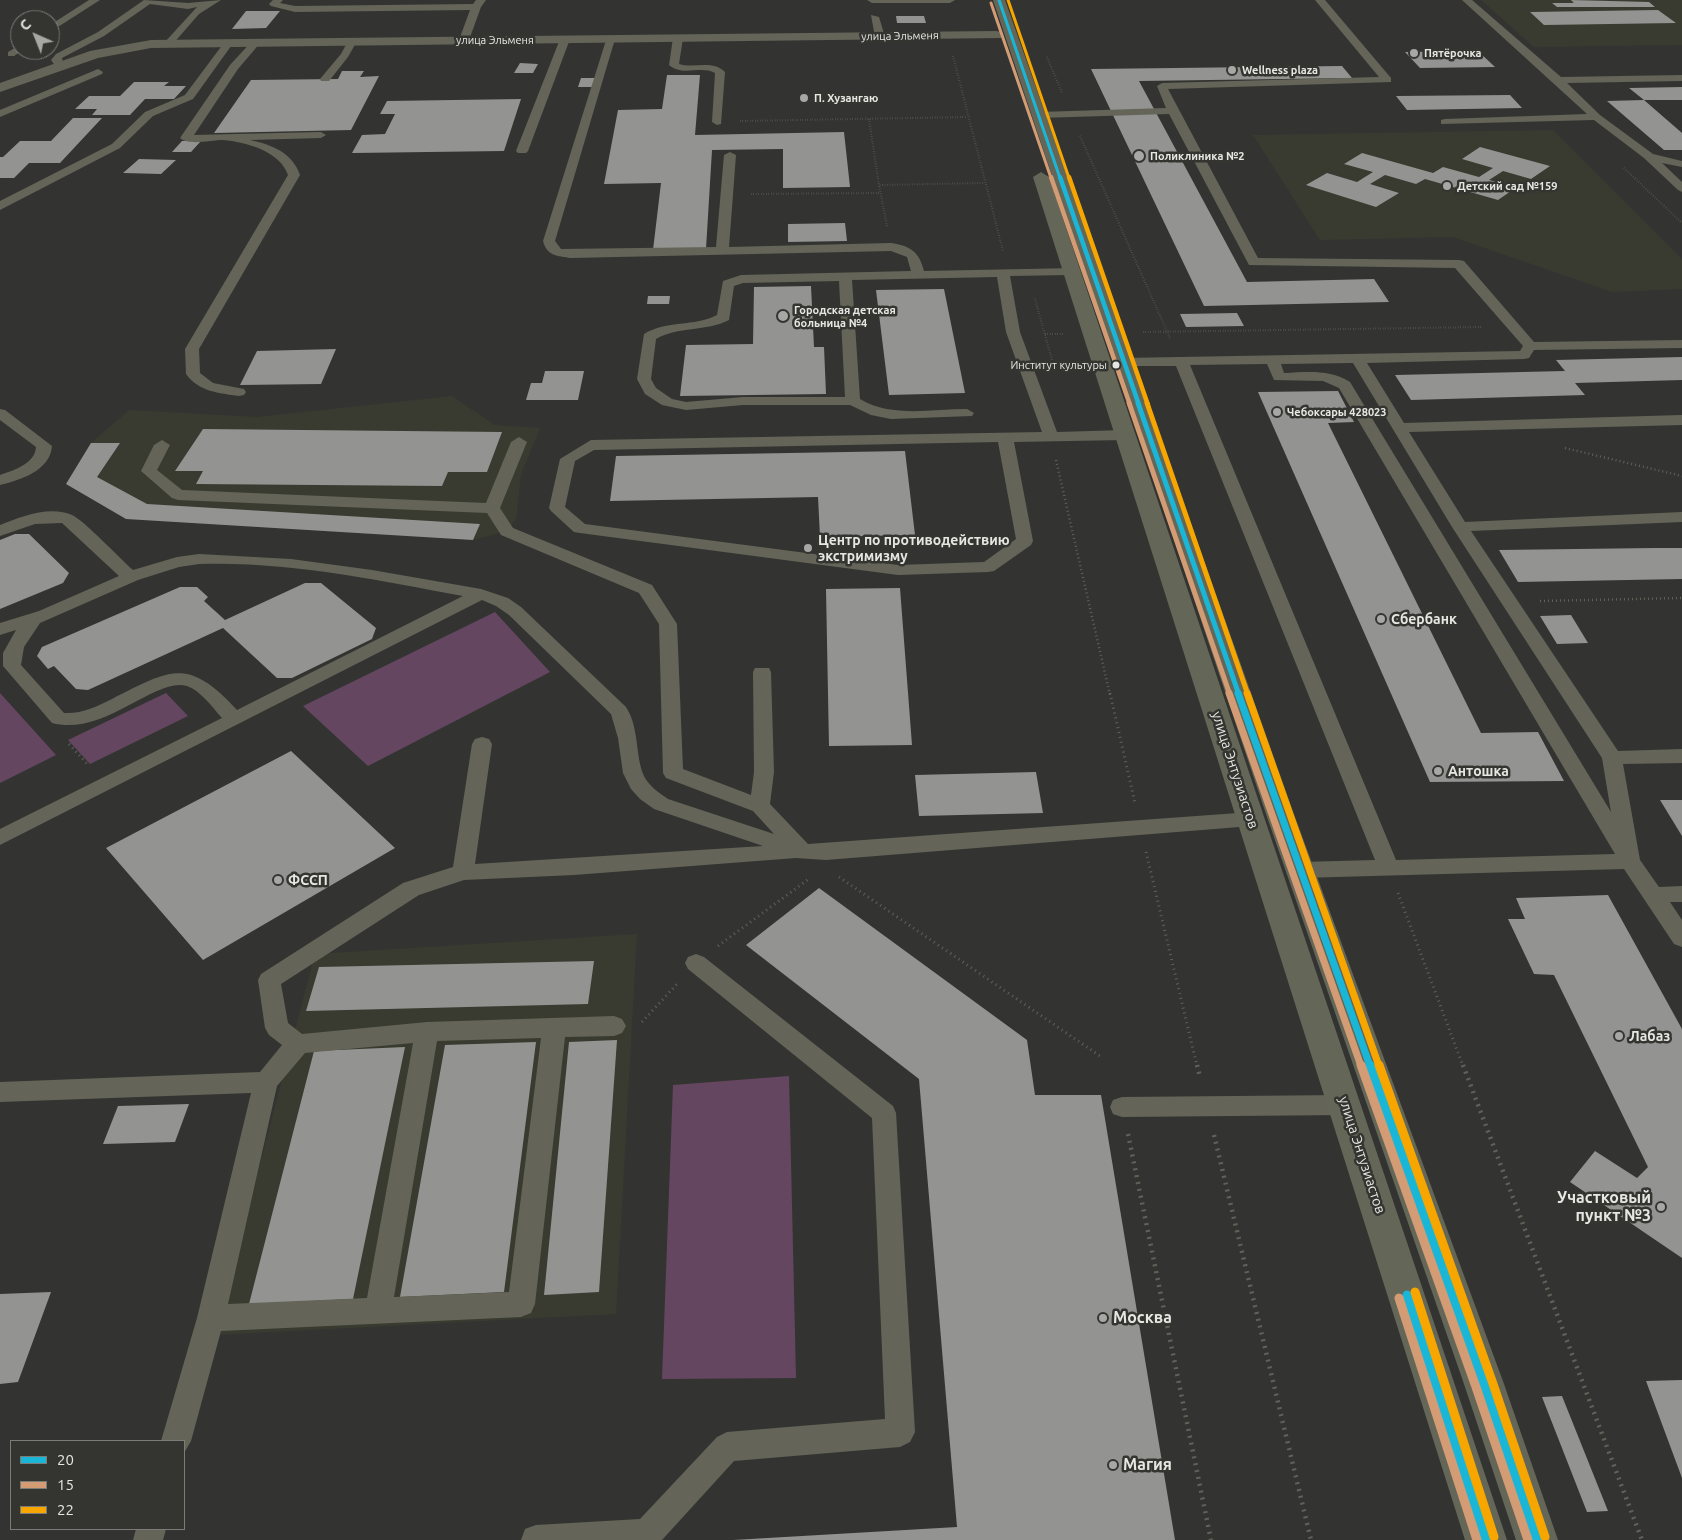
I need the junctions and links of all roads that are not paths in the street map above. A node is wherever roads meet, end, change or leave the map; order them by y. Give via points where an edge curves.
1 (95, 0) edge
2 (150, 0) edge
3 (278, 0) edge
4 (872, 0) edge
5 (950, 0) edge
6 (983, 0) edge
7 (999, 0) edge
8 (1320, 0) edge
9 (1467, 0) edge
10 (213, 1) edge
11 (478, 4) edge
12 (874, 16) dead end
13 (60, 23) edge
14 (996, 35) junction
15 (880, 36) junction
16 (678, 38) junction
17 (565, 39) junction
18 (610, 39) junction
19 (464, 40) junction
20 (352, 41) junction
21 (229, 42) junction
22 (256, 42) junction
23 (169, 43) junction
24 (60, 65) junction
25 (98, 72) dead end
26 (1682, 78) edge
27 (325, 79) dead end
28 (1558, 80) junction
29 (0, 88) edge
30 (1173, 111) junction
31 (0, 114) edge
32 (1030, 116) junction
33 (1596, 117) junction
34 (717, 122) road end
35 (1445, 122) dead end
36 (320, 134) dead end
37 (223, 137) junction
38 (522, 151) dead end
39 (730, 155) dead end
40 (1648, 156) junction
41 (1682, 164) edge
42 (1682, 188) edge
43 (0, 206) edge
44 (722, 251) junction
45 (1081, 270) junction
46 (1003, 273) junction
47 (918, 275) junction
48 (845, 276) junction
49 (1682, 344) edge
50 (1530, 346) junction
51 (1357, 359) junction
52 (1272, 360) junction
53 (1181, 361) junction
54 (1112, 362) junction
55 (239, 392) dead end
56 (853, 401) junction
57 (0, 413) edge
58 (967, 413) dead end
59 (1682, 420) edge
60 (1399, 428) junction
61 (1150, 434) junction
62 (1051, 435) junction
63 (1125, 435) junction
64 (1005, 436) junction
65 (519, 442) dead end
66 (162, 445) dead end
67 (0, 480) edge
68 (492, 508) junction
69 (1682, 517) edge
70 (1460, 527) junction
71 (0, 531) edge
72 (131, 578) junction
73 (481, 594) junction
74 (33, 619) junction
75 (0, 629) edge
76 (762, 672) dead end
77 (234, 719) junction
78 (482, 744) dead end
79 (1682, 756) edge
80 (1612, 758) junction
81 (760, 806) junction
82 (1266, 818) junction
83 (0, 838) edge
84 (803, 852) junction
85 (1630, 861) junction
86 (1389, 868) junction
87 (1285, 870) junction
88 (463, 872) junction
89 (1682, 894) edge
90 (1652, 895) junction
91 (1682, 938) edge
92 (696, 963) road end
93 (614, 1026) dead end
94 (554, 1028) junction
95 (426, 1032) junction
96 (298, 1044) junction
97 (266, 1082) junction
98 (0, 1092) edge
99 (1346, 1105) junction
100 (1122, 1107) road end
101 (378, 1311) junction
102 (211, 1318) junction
103 (176, 1440) edge
104 (647, 1537) edge
105 (536, 1540) edge
106 (1486, 1540) edge
107 (1536, 1540) edge

1 - 13 lane
2 - 10 lane via 188,6
2 - 24 lane via 100,34 59,56 56,60
3 - 11 lane via 274,4 295,9
4 - 5 lane
6 - 14 main road, улица Энтузиастов
7 - 32 main road, улица Энтузиастов
8 - 30 lane via 1387,80 1162,86
9 - 28 lane
10 - 23 lane via 196,12
11 - 19 lane
12 - 15 lane
14 - 15 street, улица Эльменя
14 - 32 main road, улица Энтузиастов
15 - 16 street, улица Эльменя
16 - 18 street, улица Эльменя
16 - 34 lane via 674,65 712,68 720,72
17 - 18 street, улица Эльменя
17 - 19 street, улица Эльменя
17 - 38 lane
18 - 44 lane via 549,241 551,248 571,254
19 - 20 street, улица Эльменя
20 - 22 street, улица Эльменя
20 - 27 lane
21 - 22 street, улица Эльменя
21 - 23 street, улица Эльменя
21 - 43 lane via 189,97 149,114 116,146
22 - 37 lane via 234,67 186,138
23 - 24 street, улица Эльменя via 119,48
24 - 29 street, улица Эльменя
25 - 31 lane
26 - 28 lane
28 - 33 lane
30 - 32 lane
30 - 50 lane via 1254,262 1459,264
32 - 45 main road, улица Энтузиастов
33 - 35 lane
33 - 40 lane
36 - 37 lane
37 - 55 lane via 280,153 293,165 294,175 192,349 193,374 209,386
39 - 44 lane
40 - 41 lane
40 - 42 lane
44 - 47 lane via 891,247 910,251
45 - 46 lane
45 - 54 main road, улица Энтузиастов
46 - 47 lane
46 - 62 lane via 1014,332
47 - 48 lane
48 - 56 lane
48 - 56 lane via 733,280 728,284 724,317 717,322 658,330 649,337 644,379 650,391 667,402 686,406 742,401
49 - 50 lane
50 - 51 lane via 1524,355
51 - 52 lane
51 - 60 lane
52 - 53 lane
52 - 85 lane via 1279,377 1326,378 1339,380 1345,385
53 - 54 lane
53 - 86 lane
54 - 61 main road, улица Энтузиастов
54 - 63 main road, улица Энтузиастов
56 - 58 lane via 860,407 889,414
57 - 67 lane via 44,446 39,460 22,472
59 - 60 lane
60 - 70 lane
61 - 63 main road
61 - 82 main road, улица Энтузиастов
62 - 63 lane
62 - 64 lane
63 - 82 main road, улица Энтузиастов
64 - 64 lane via 591,446 568,459 557,508 580,528 898,570 988,567 1025,541
65 - 68 lane
66 - 68 lane via 149,471 178,494
68 - 81 lane via 507,531 646,589 668,624 673,773
69 - 70 lane
70 - 80 lane
71 - 72 lane via 35,518 57,516 67,519
72 - 73 lane via 171,564 210,558 326,567
72 - 74 lane
73 - 77 lane
73 - 84 lane via 515,611 619,712 624,723 634,780 650,798
74 - 75 lane
74 - 77 lane via 14,648 12,666 54,715 67,721 92,716 164,682 183,679 198,684
76 - 81 lane via 764,772
77 - 83 lane
78 - 88 lane
79 - 80 lane
80 - 85 lane
81 - 84 lane
82 - 84 lane via 825,860
82 - 87 main road, улица Энтузиастов
84 - 88 lane
85 - 86 lane
85 - 90 lane
86 - 87 lane
87 - 99 main road, улица Энтузиастов
87 - 107 main road, улица Энтузиастов via 1484,1384
88 - 96 lane via 411,888 269,980 277,1028
89 - 90 lane
90 - 91 lane
92 - 104 lane via 884,1113 900,1432 727,1447
93 - 94 lane
94 - 95 lane
94 - 101 lane via 521,1304
95 - 96 lane
95 - 101 lane
96 - 97 lane
97 - 98 lane
97 - 102 lane
99 - 100 lane
99 - 106 main road, улица Энтузиастов
101 - 102 lane
102 - 103 lane
104 - 105 lane

